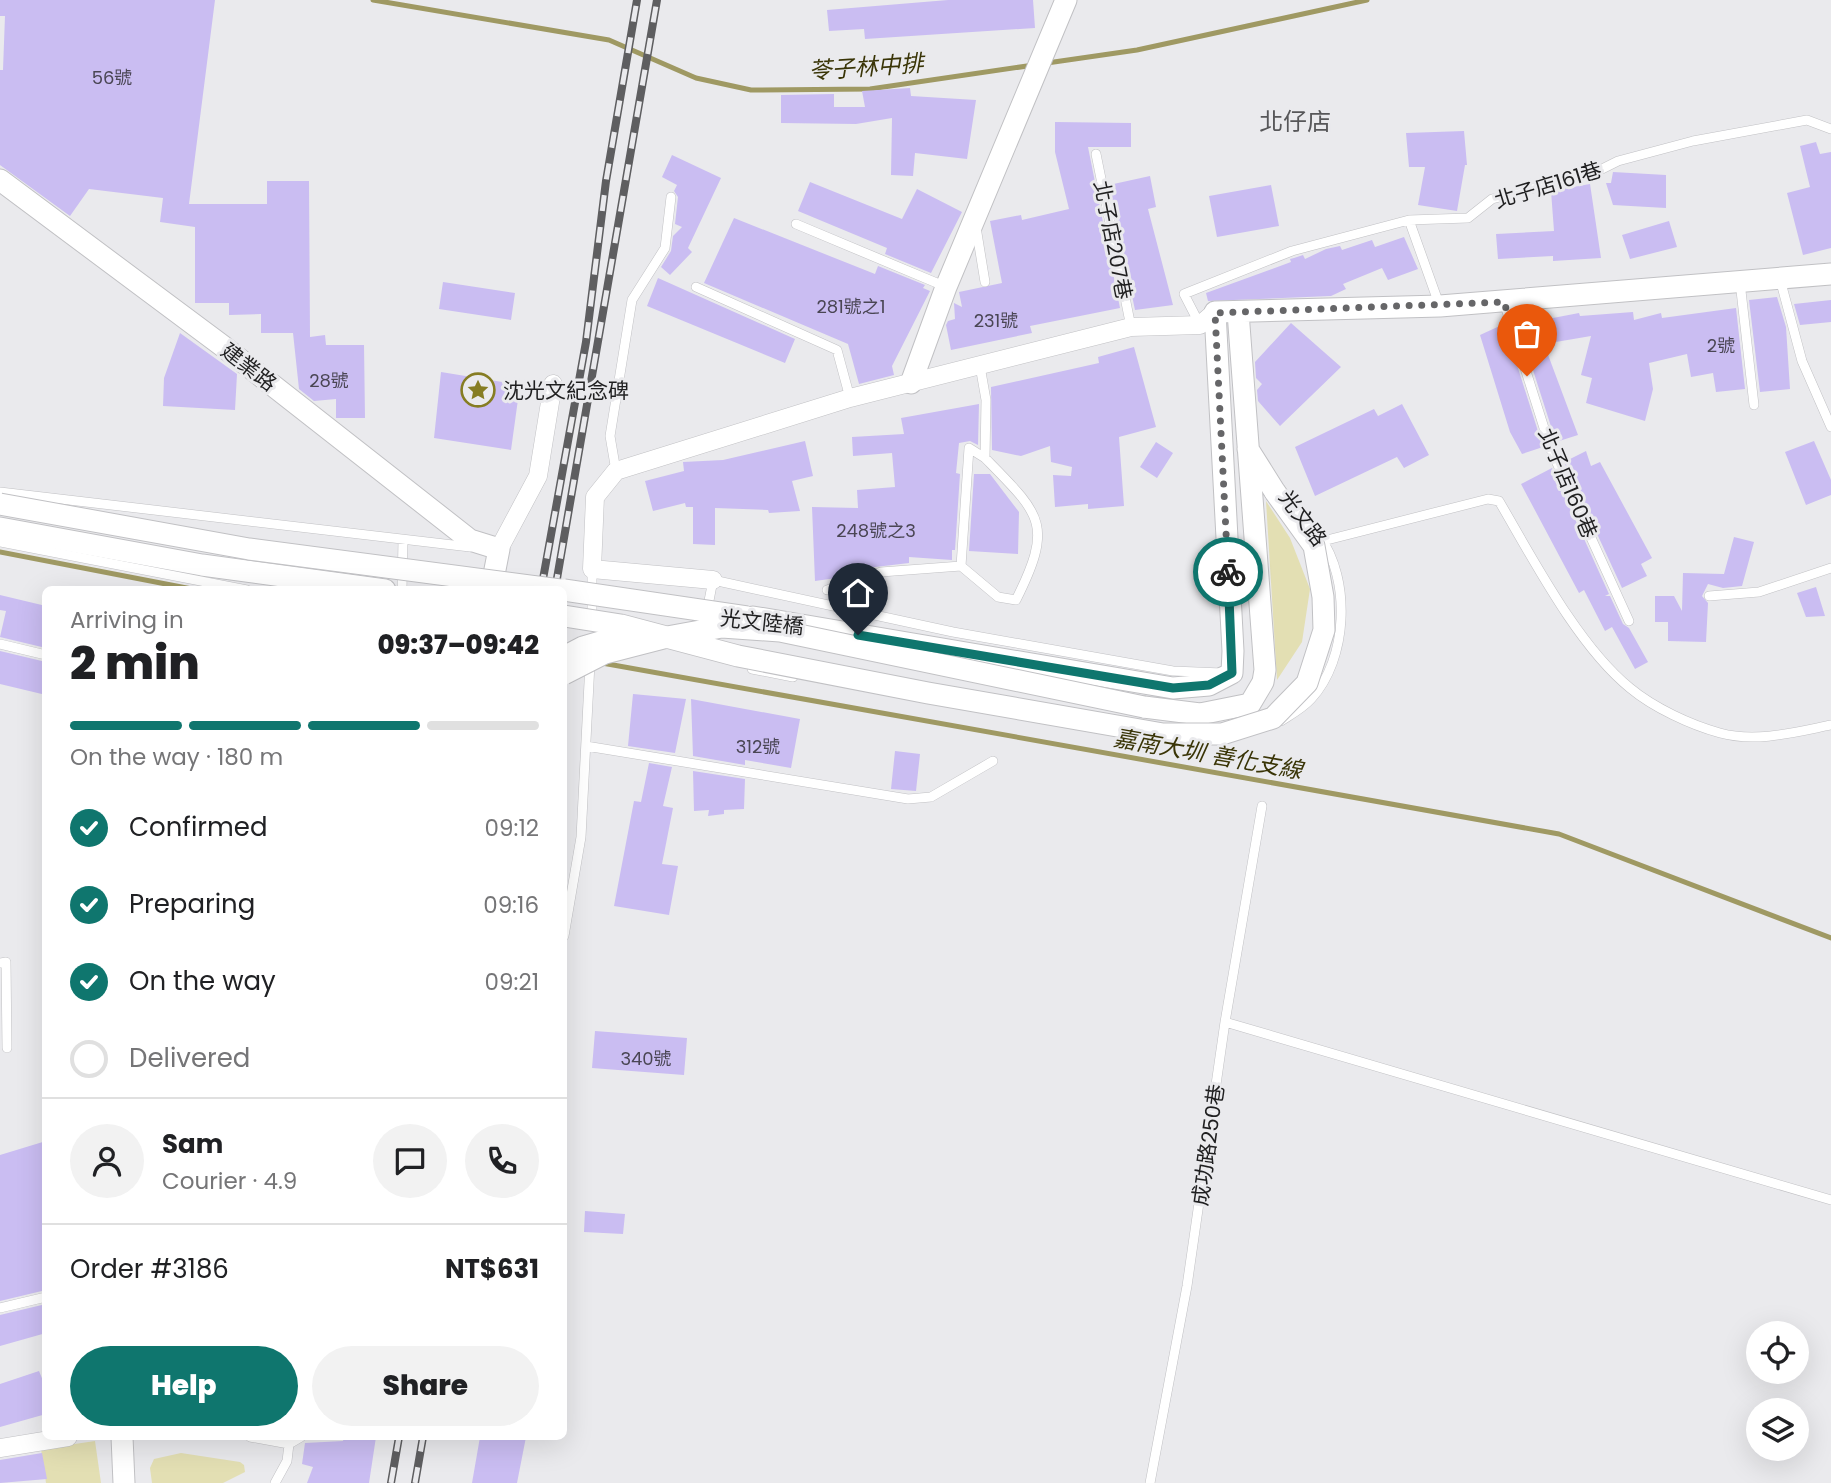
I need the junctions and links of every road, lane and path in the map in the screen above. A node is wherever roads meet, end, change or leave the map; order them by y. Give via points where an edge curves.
1 (1066, 0) edge
2 (1831, 129) edge
3 (1096, 154) dead end
4 (0, 180) edge
5 (671, 197) dead end
6 (975, 218) junction
7 (1409, 220) junction
8 (796, 225) dead end
9 (1831, 274) edge
10 (1780, 279) junction
11 (985, 282) dead end
12 (1740, 282) junction
13 (696, 287) dead end
14 (946, 287) junction
15 (1504, 302) junction
16 (1440, 306) junction
17 (1238, 312) junction
18 (1207, 319) junction
19 (1131, 327) junction
20 (980, 366) junction
21 (911, 383) junction
22 (554, 384) dead end
23 (850, 398) junction
24 (1754, 405) dead end
25 (1831, 427) edge
26 (1247, 447) junction
27 (985, 458) junction
28 (1260, 468) junction
29 (616, 471) junction
30 (0, 492) edge
31 (0, 505) edge
32 (0, 528) edge
33 (403, 540) junction
34 (1323, 541) junction
35 (0, 542) edge
36 (499, 550) junction
37 (961, 566) junction
38 (1831, 568) edge
39 (592, 569) junction
40 (713, 580) junction
41 (226, 586) edge
42 (356, 586) edge
43 (402, 586) edge
44 (492, 586) edge
45 (531, 586) edge
46 (827, 590) dead end
47 (567, 591) edge
48 (1709, 596) dead end
49 (567, 616) edge
50 (753, 617) junction
51 (1629, 621) dead end
52 (0, 644) edge
53 (42, 654) edge
54 (567, 655) edge
55 (567, 672) edge
56 (1232, 673) junction
57 (1200, 714) junction
58 (1276, 723) junction
59 (1831, 725) edge
60 (586, 746) junction
61 (993, 761) dead end
62 (1262, 806) dead end
63 (567, 919) edge
64 (0, 962) edge
65 (1225, 1022) junction
66 (7, 1048) dead end
67 (1831, 1200) edge
68 (42, 1298) edge
69 (0, 1308) edge
70 (49, 1440) edge
71 (122, 1440) edge
72 (267, 1440) edge
73 (296, 1440) edge
74 (289, 1444) junction
75 (0, 1448) edge
76 (124, 1483) edge
77 (275, 1483) edge
78 (1150, 1483) edge

1 - 6 street
2 - 7 lane, 北子店161巷 via 1807,120 1693,141 1492,199 1468,218
3 - 19 lane, 北子店207巷
4 - 36 street, 建業路 via 224,347 470,540
5 - 29 lane via 664,248 632,300 610,436
6 - 11 lane
6 - 14 street
7 - 16 lane
7 - 18 lane, 北子店161巷 via 1292,251 1184,294
8 - 14 lane
9 - 10 street
10 - 12 street
10 - 25 lane via 1802,361
12 - 15 street
12 - 24 lane
13 - 23 lane via 837,349
14 - 21 street
15 - 16 street
15 - 51 lane, 北子店160巷 via 1551,450
16 - 17 street
17 - 18 street
17 - 26 street, 光文陸橋
18 - 19 street
18 - 56 street
19 - 20 street
20 - 21 street
20 - 27 lane via 986,400
21 - 23 street
22 - 36 street via 538,476
23 - 29 street
26 - 28 street
26 - 57 street, 光文陸橋 via 1263,682 1250,704
27 - 37 lane via 970,448
27 - 37 lane via 1026,499 1040,534 1032,568 1016,600 998,597
28 - 34 lane, 光文路 via 1284,490
28 - 49 street, bridge via 1314,546 1324,629 1307,683 1282,709 1273,718 1222,734 1163,734 928,693
29 - 39 street via 595,497
30 - 33 lane
31 - 45 street, bridge via 249,549
32 - 42 street via 202,565
33 - 36 lane
33 - 43 lane
34 - 58 lane, 光文路 via 1335,568 1342,613 1331,668 1312,698
34 - 59 lane via 1488,499 1499,501 1586,639 1631,690 1722,734 1756,737
35 - 41 lane
36 - 44 street
37 - 46 lane via 881,572
38 - 48 lane via 1759,592
39 - 40 street
39 - 60 lane, bridge
40 - 56 lane via 953,632 1172,671
40 - 58 lane, 光文路 via 699,650 708,659 1175,743 1229,739
47 - 50 street, bridge
50 - 54 street, 光文陸橋, bridge via 722,615 676,621
50 - 56 street, 光文陸橋 via 1173,688 1209,685
52 - 53 lane
55 - 57 street, 光文陸橋, bridge via 605,653 722,627 780,631 1144,707
57 - 58 lane
60 - 61 lane via 908,799 931,797
60 - 63 lane via 581,837
62 - 65 lane, 成功路250巷
64 - 66 lane via 6,962
65 - 67 lane
65 - 78 lane, 成功路250巷 via 1187,1286
68 - 69 lane
70 - 75 street
71 - 76 street
72 - 74 lane
73 - 74 lane
74 - 77 lane via 287,1461

